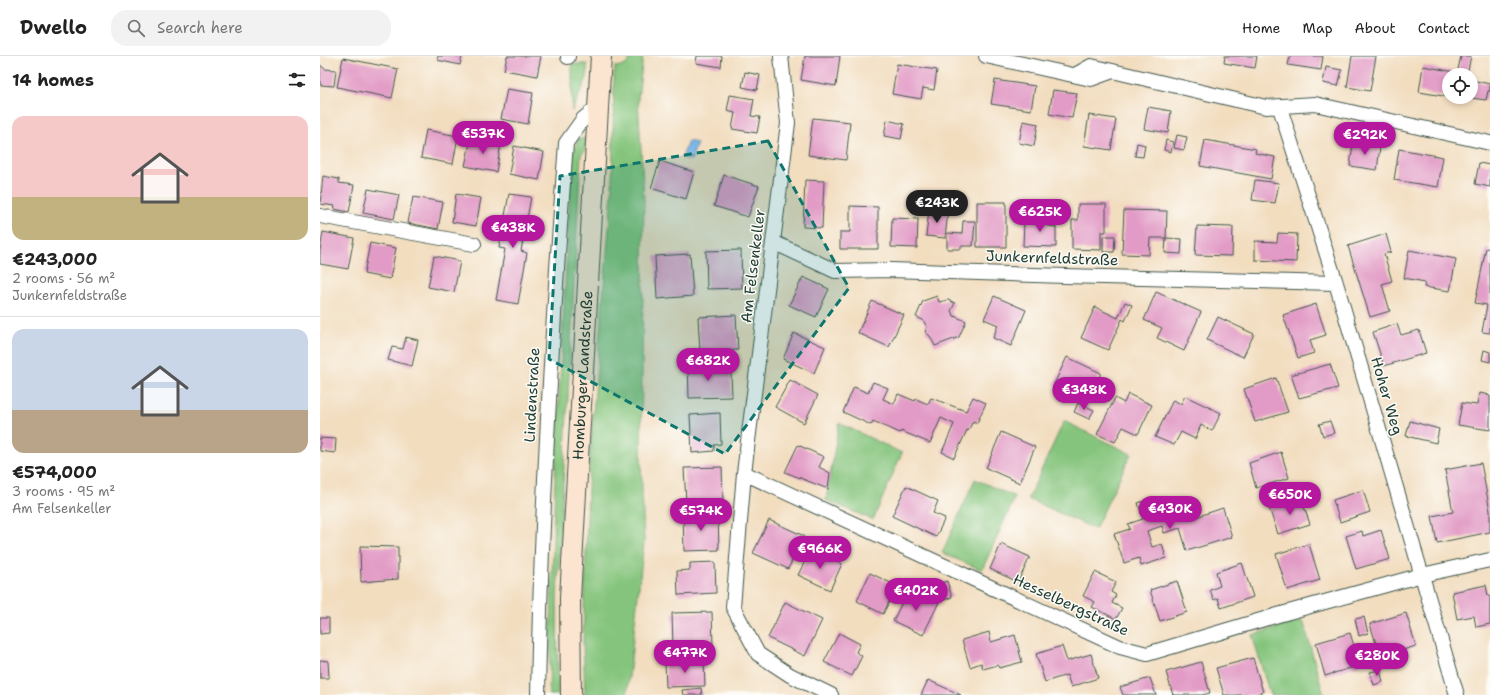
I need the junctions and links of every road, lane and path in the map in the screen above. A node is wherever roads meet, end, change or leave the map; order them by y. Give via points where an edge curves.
1 (601, 56) edge
2 (781, 56) edge
3 (986, 56) edge
4 (596, 108) junction
5 (1280, 108) junction
6 (1490, 143) edge
7 (320, 216) edge
8 (773, 242) junction
9 (474, 244) dead end
10 (1336, 283) junction
11 (744, 473) junction
12 (1490, 560) edge
13 (1422, 575) junction
14 (538, 695) edge
15 (571, 695) edge
16 (831, 695) edge
17 (1457, 695) edge

1 - 4 street, Homburger Landstraße
2 - 8 street, Am Felsenkeller via 788,123
3 - 5 street via 1091,79 1113,71 1266,108
4 - 14 street, Lindenstraße via 583,119 566,143 552,332 540,588
4 - 15 street, Homburger Landstraße via 570,598
5 - 6 street via 1315,104
5 - 10 street, Hoher Weg
7 - 9 street
8 - 10 street, Junkernfeldstraße via 835,271 891,270
8 - 11 street, Am Felsenkeller
10 - 13 street, Hoher Weg
11 - 13 street, Hesselbergstraße via 1120,647 1148,654
11 - 16 street, Am Felsenkeller via 733,607 758,654 790,676
12 - 13 street, Hesselbergstraße
13 - 17 street, Hoher Weg

